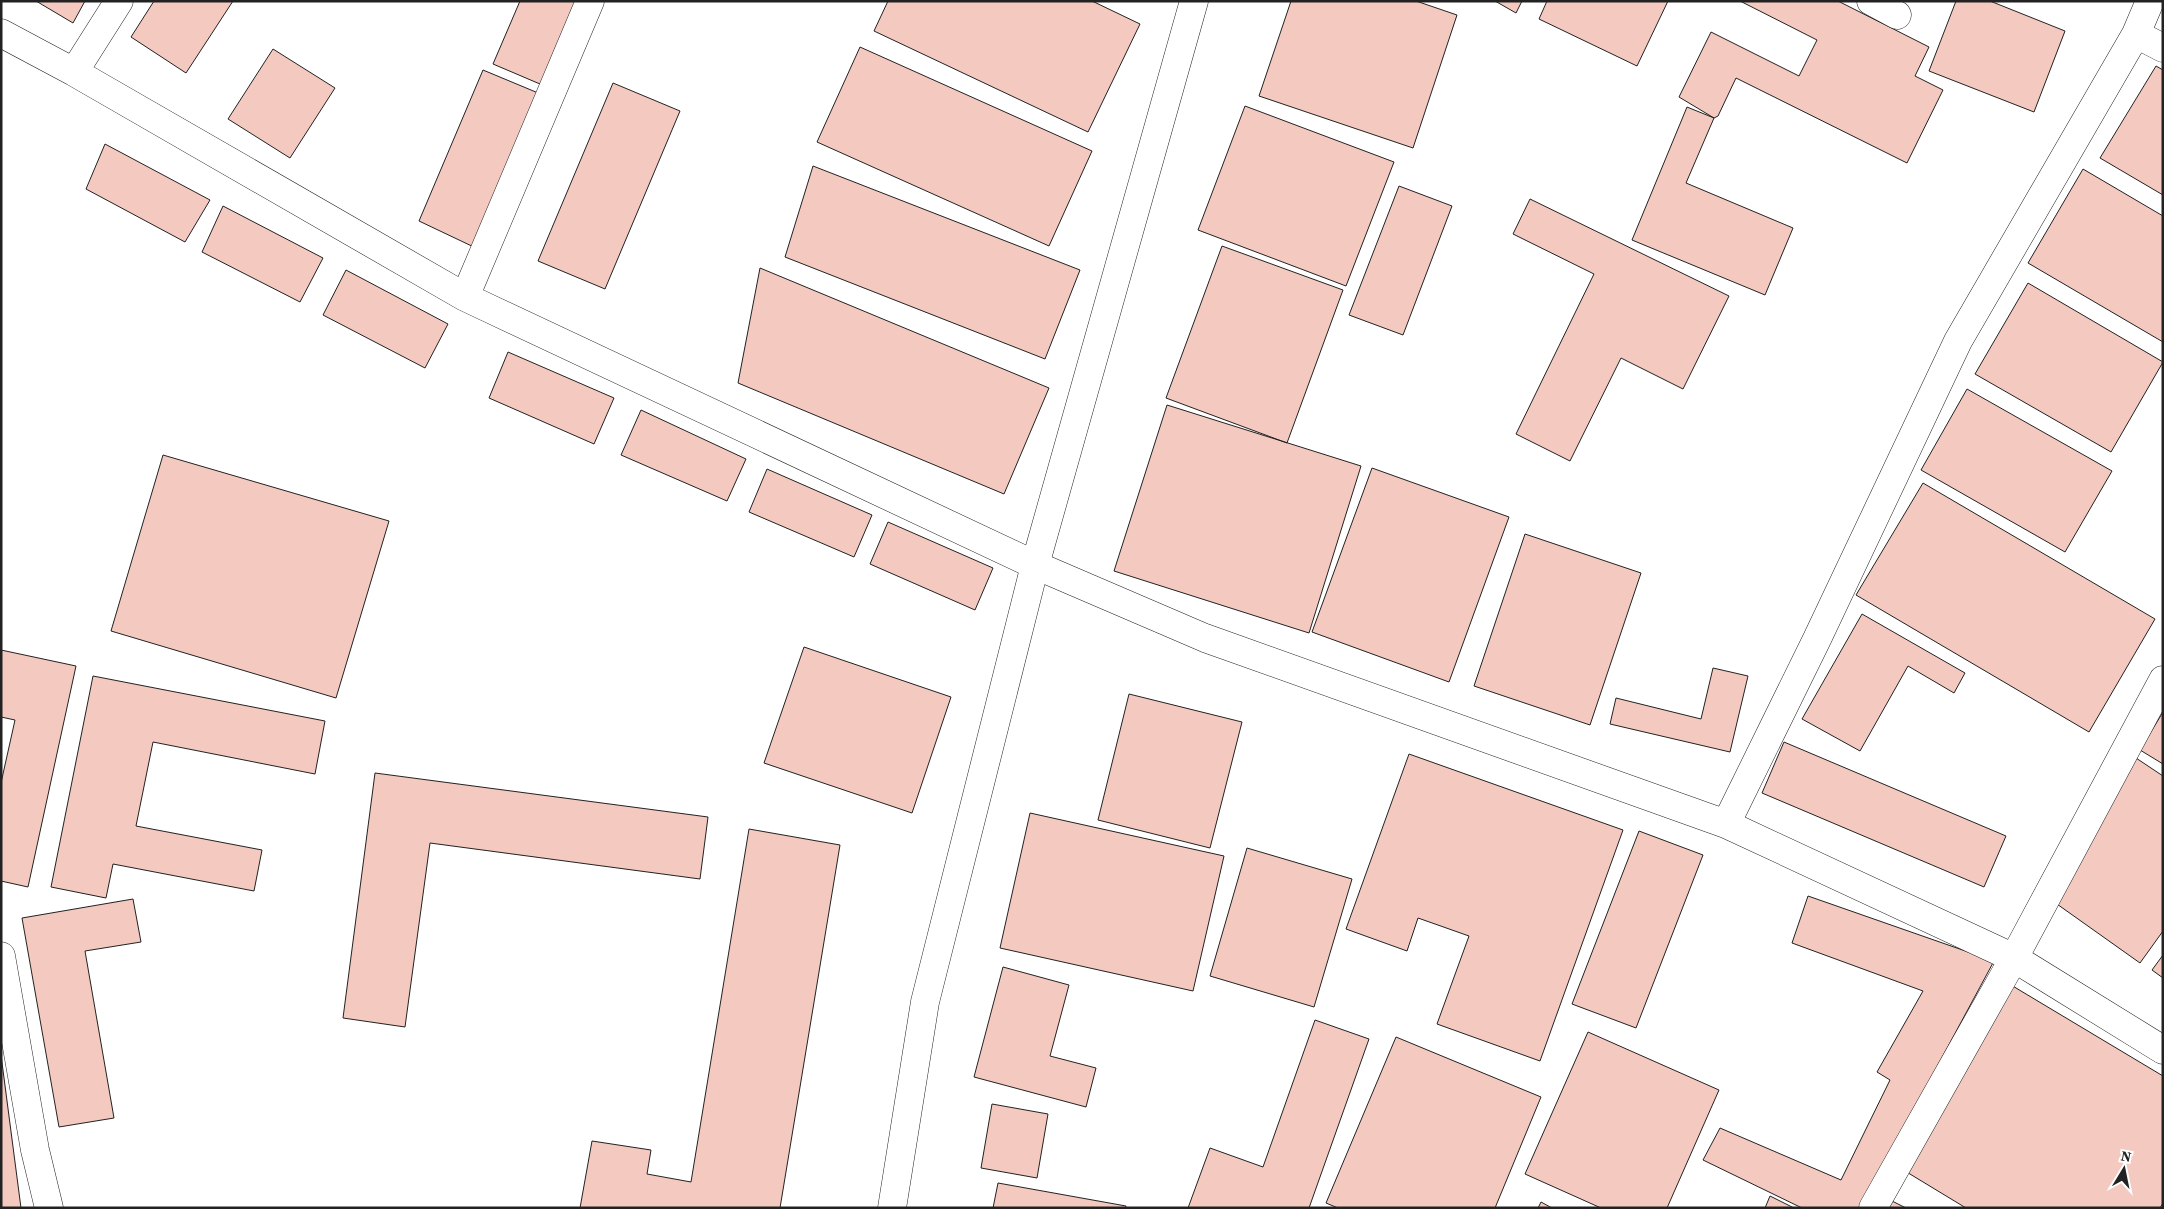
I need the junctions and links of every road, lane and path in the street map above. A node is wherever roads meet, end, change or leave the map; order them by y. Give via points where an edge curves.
1 (119, 1) edge
2 (590, 1) edge
3 (1194, 1) edge
4 (1871, 1) edge
5 (2150, 1) edge
6 (1897, 15) dead end
7 (1, 33) edge
8 (2136, 34) junction
9 (2163, 48) edge
10 (74, 72) junction
11 (465, 297) junction
12 (1035, 565) junction
13 (2163, 680) edge
14 (1726, 824) junction
15 (1, 956) edge
16 (2014, 958) junction
17 (2163, 1050) edge
18 (49, 1208) edge
19 (892, 1208) edge
20 (1873, 1208) edge

1 - 10 street
2 - 11 street
3 - 12 street
4 - 6 street
5 - 8 street
7 - 10 street
8 - 9 street
8 - 14 street via 1958,341
10 - 11 street
11 - 12 street
12 - 14 street via 1205,638
12 - 19 street via 925,1002
13 - 16 street
14 - 16 street
15 - 18 street via 35,1150
16 - 17 street
16 - 20 street

